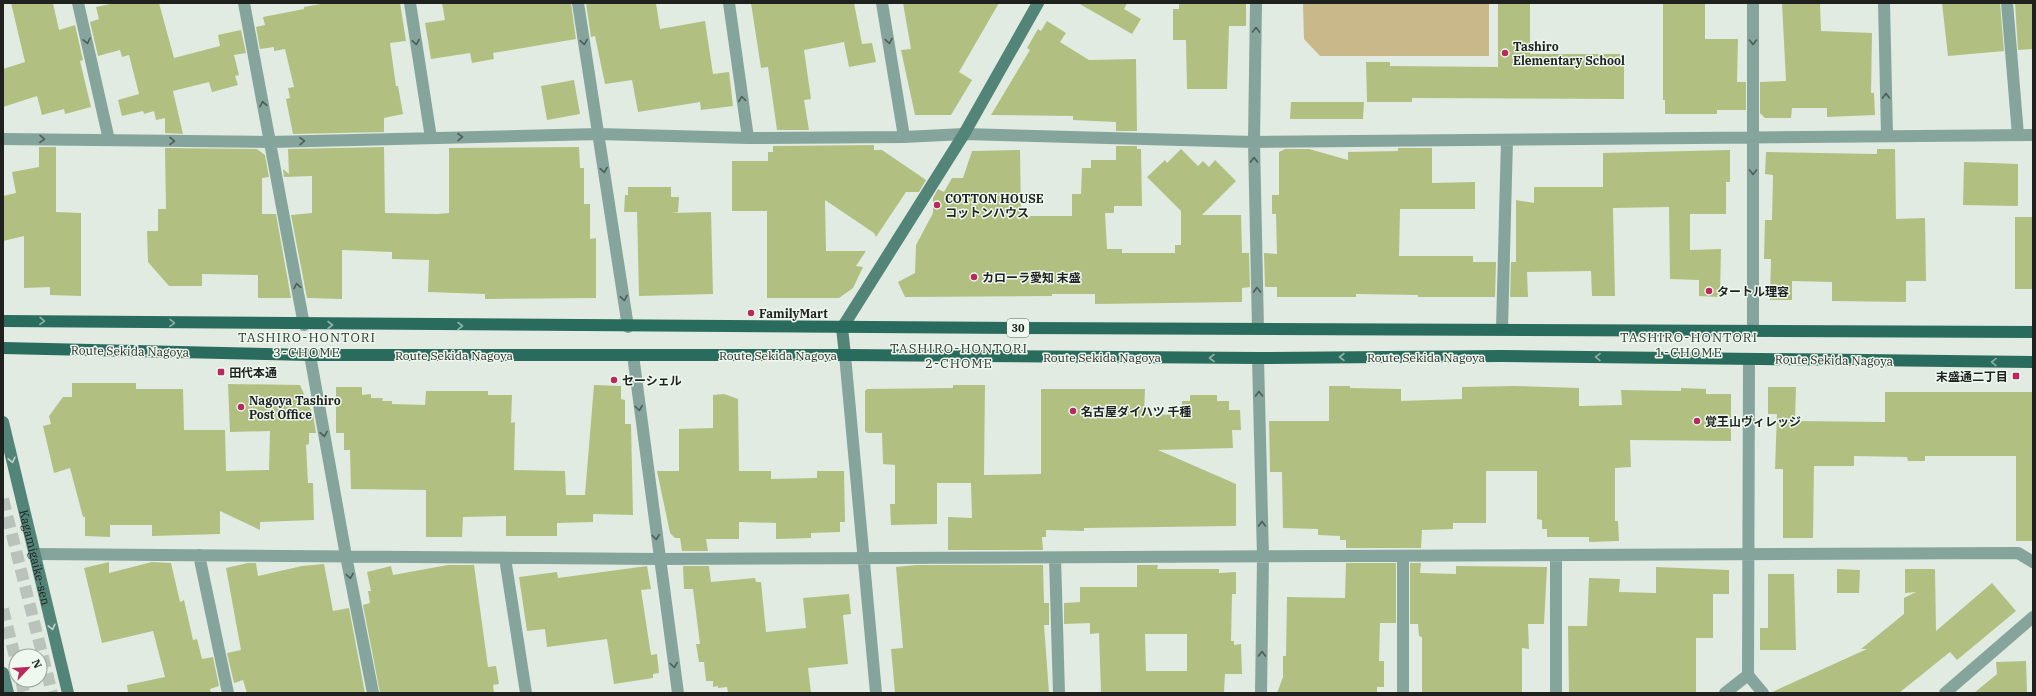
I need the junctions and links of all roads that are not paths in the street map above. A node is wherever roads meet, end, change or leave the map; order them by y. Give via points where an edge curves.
1 (78, 3) edge
2 (244, 3) edge
3 (410, 3) edge
4 (578, 3) edge
5 (729, 3) edge
6 (882, 3) edge
7 (1038, 3) edge
8 (1256, 3) edge
9 (1753, 3) edge
10 (1884, 3) edge
11 (2007, 3) edge
12 (598, 134) junction
13 (964, 134) junction
14 (1887, 135) junction
15 (2018, 135) junction
16 (2033, 135) edge
17 (904, 137) junction
18 (1754, 137) junction
19 (431, 138) junction
20 (748, 138) junction
21 (3, 139) edge
22 (109, 140) junction
23 (1508, 140) junction
24 (270, 142) junction
25 (1254, 142) junction
26 (3, 321) edge
27 (304, 325) junction
28 (628, 327) junction
29 (842, 328) junction
30 (1258, 329) junction
31 (1502, 329) junction
32 (1753, 330) junction
33 (2033, 332) edge
34 (3, 348) edge
35 (310, 355) junction
36 (632, 355) junction
37 (845, 355) junction
38 (1258, 358) junction
39 (1749, 359) junction
40 (2033, 362) edge
41 (3, 422) edge
42 (34, 554) junction
43 (199, 555) junction
44 (1747, 555) junction
45 (346, 556) junction
46 (1403, 556) junction
47 (1556, 556) junction
48 (1263, 557) junction
49 (505, 558) junction
50 (864, 558) junction
51 (1055, 558) junction
52 (659, 559) junction
53 (2033, 562) edge
54 (2033, 617) edge
55 (3, 673) edge
56 (1748, 675) junction
57 (8, 693) edge
58 (68, 693) edge
59 (228, 693) edge
60 (373, 693) edge
61 (526, 693) edge
62 (678, 693) edge
63 (876, 693) edge
64 (1059, 693) edge
65 (1261, 693) edge
66 (1403, 693) edge
67 (1556, 693) edge
68 (1726, 693) edge
69 (1763, 693) edge
70 (1945, 693) edge

1 -> 22 street
24 -> 2 street
3 -> 19 street
4 -> 12 street
20 -> 5 street
6 -> 17 street
7 - 13 street
25 -> 8 street
9 -> 18 street
14 -> 10 street
11 - 15 street
19 -> 12 street
12 - 20 street
12 -> 28 street
13 - 17 street
13 - 25 street
13 - 29 street
14 - 15 street
14 - 18 street
15 - 16 street
17 - 20 street
18 - 23 street
18 -> 32 street
24 -> 19 street
21 -> 22 street
22 -> 24 street
23 - 25 street
23 - 31 street
27 -> 24 street
30 -> 25 street
26 -> 27 main road, 30
27 -> 28 main road, 30
28 - 29 main road, 30
29 - 30 main road, 30
29 - 37 street
30 - 31 main road, 30
31 - 32 main road, 30
32 - 33 main road, 30
34 - 35 main road, Route Sekida Nagoya
35 - 36 main road, Route Sekida Nagoya
35 -> 45 street
36 - 37 main road, Route Sekida Nagoya
36 -> 52 street
38 -> 37 main road, Route Sekida Nagoya
37 - 50 street
39 -> 38 main road, Route Sekida Nagoya via 1501,356
48 -> 38 street
40 -> 39 main road, Route Sekida Nagoya
39 - 44 street
41 -> 42 street, Kagamigaike-sen
42 - 43 street
42 -> 58 street, Kagamigaike-sen
43 - 45 street
43 - 59 street
44 - 47 street
44 - 53 street via 2018,553
44 - 56 street
45 - 49 street
45 -> 60 street
46 - 47 street
46 - 48 street
46 - 66 street
47 - 67 street
48 - 51 street
65 -> 48 street
49 - 52 street
49 - 61 street
50 - 51 street
50 - 52 street
50 - 63 street
51 - 64 street
52 -> 62 street
54 - 70 street
55 - 57 street
56 - 68 street
56 - 69 street

